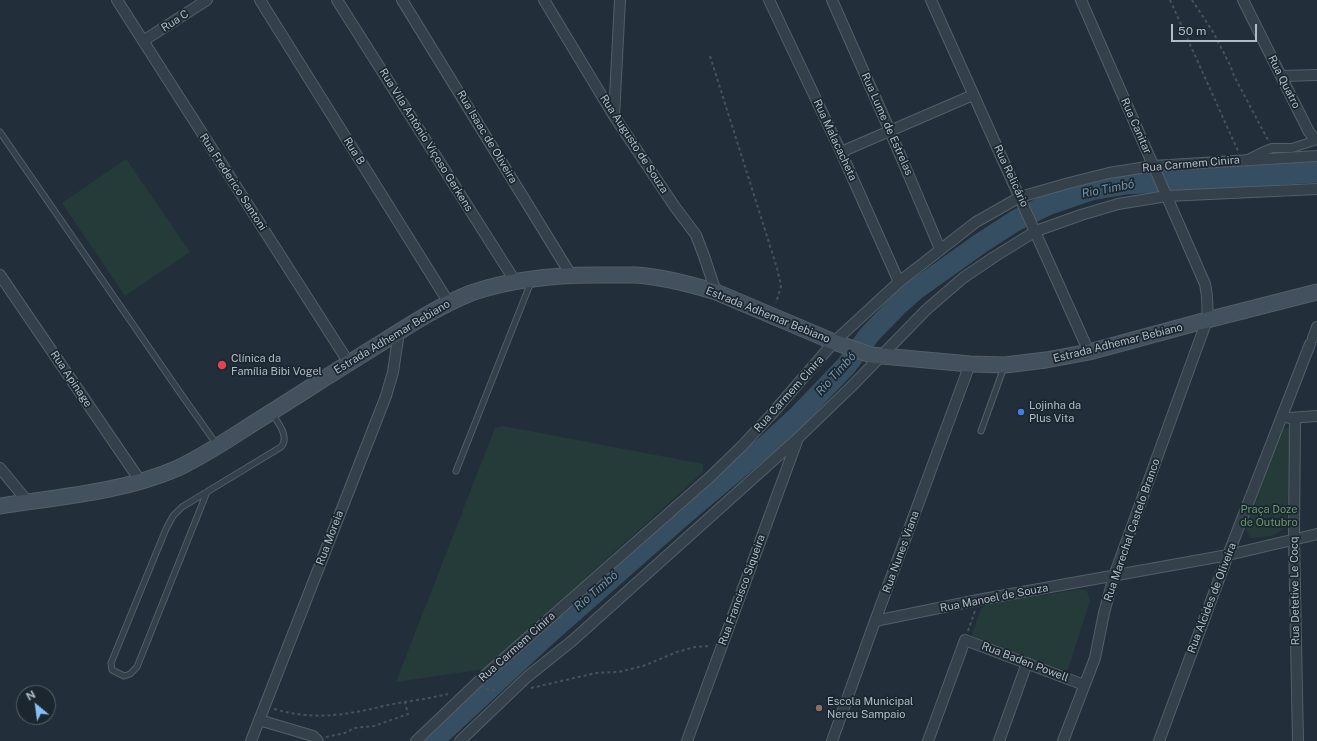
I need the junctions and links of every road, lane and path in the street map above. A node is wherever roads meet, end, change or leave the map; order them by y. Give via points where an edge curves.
1 (117, 0) edge
2 (207, 0) edge
3 (260, 0) edge
4 (337, 0) edge
5 (402, 0) edge
6 (544, 0) edge
7 (620, 0) edge
8 (769, 0) edge
9 (832, 0) edge
10 (931, 0) edge
11 (1081, 0) edge
12 (1170, 0) edge
13 (1192, 0) edge
14 (1243, 0) edge
15 (143, 41) junction
16 (710, 56) dead end
17 (1317, 75) edge
18 (1281, 76) junction
19 (973, 95) junction
20 (614, 116) junction
21 (890, 130) junction
22 (0, 132) edge
23 (1317, 140) edge
24 (1272, 148) junction
25 (841, 152) junction
26 (1317, 156) edge
27 (1245, 159) junction
28 (1155, 170) junction
29 (1317, 189) edge
30 (1166, 194) junction
31 (1022, 200) junction
32 (1034, 228) junction
33 (940, 249) junction
34 (0, 275) edge
35 (571, 275) junction
36 (532, 279) junction
37 (515, 281) junction
38 (899, 282) junction
39 (716, 292) junction
40 (1317, 292) edge
41 (449, 303) junction
42 (772, 316) junction
43 (1207, 320) junction
44 (1317, 327) edge
45 (399, 332) junction
46 (839, 344) junction
47 (1089, 352) junction
48 (876, 356) junction
49 (349, 363) junction
50 (970, 364) junction
51 (1005, 364) junction
52 (271, 412) junction
53 (1317, 416) edge
54 (1295, 418) junction
55 (1281, 419) junction
56 (981, 431) dead end
57 (797, 439) junction
58 (218, 446) junction
59 (0, 468) edge
60 (456, 471) dead end
61 (141, 482) junction
62 (207, 492) junction
63 (28, 502) junction
64 (0, 506) edge
65 (1317, 534) edge
66 (1294, 538) junction
67 (1228, 555) junction
68 (1114, 576) junction
69 (978, 600) junction
70 (875, 621) junction
71 (965, 640) junction
72 (721, 646) junction
73 (1027, 663) junction
74 (1084, 685) junction
75 (469, 690) junction
76 (511, 692) junction
77 (405, 702) junction
78 (265, 706) junction
79 (259, 720) junction
80 (318, 740) edge
81 (251, 741) edge
82 (416, 741) edge
83 (460, 741) edge
84 (687, 741) edge
85 (832, 741) edge
86 (928, 741) edge
87 (999, 741) edge
88 (1063, 741) edge
89 (1159, 741) edge
90 (1298, 741) edge

1 - 15 street, Rua Frederico Santoni
2 - 15 street, Rua C
3 - 41 street, Rua B
4 - 37 street, Rua Vila Antônio Viçoso Gerkens
5 - 35 street, Rua Isaac de Oliveira
6 - 20 street, Rua Augusto de Souza
7 - 20 street
8 - 25 street, Rua Malacacheta
9 - 21 street, Rua Lume de Estrelas
10 - 19 street, Rua Relicário
11 - 28 street, Rua Canitar
12 - 27 path
13 - 24 path via 1213,32
14 - 18 street, Rua Quatro
15 - 49 street, Rua Frederico Santoni
16 - 42 path via 777,268 781,286
17 - 18 street
18 - 23 street, Rua Quatro via 1309,132
19 - 21 street
19 - 31 street, Rua Relicário
20 - 39 street, Rua Augusto de Souza via 696,235
21 - 25 street
21 - 33 street, Rua Lume de Estrelas
22 - 58 lane
23 - 24 street via 1292,148
24 - 27 street
25 - 38 street, Rua Malacacheta
26 - 27 street, Rua Carmem Cinira
27 - 28 street, Rua Carmem Cinira
28 - 30 street, Rua Canitar
28 - 31 street, Rua Carmem Cinira via 1096,176
29 - 30 street
30 - 32 street via 1118,204
30 - 43 street, Rua Canitar via 1205,284
31 - 32 street, Rua Relicário
31 - 33 street, Rua Carmem Cinira via 976,222
32 - 47 street, Rua Relicário
32 - 48 street via 963,278
33 - 38 street, Rua Carmem Cinira
34 - 61 street, Rua Apinage
35 - 36 main road, Estrada Adhemar Bebiano
35 - 39 main road, Estrada Adhemar Bebiano via 650,277 700,286
36 - 37 main road, Estrada Adhemar Bebiano
36 - 60 lane
37 - 41 main road, Estrada Adhemar Bebiano via 472,293
38 - 46 street, Rua Carmem Cinira
39 - 42 main road, Estrada Adhemar Bebiano
40 - 43 main road, Estrada Adhemar Bebiano
41 - 45 main road, Estrada Adhemar Bebiano
42 - 46 main road, Estrada Adhemar Bebiano
43 - 47 main road, Estrada Adhemar Bebiano
43 - 68 street, Rua Marechal Castelo Branco
44 - 55 street, Rua Alcides de Oliveira
45 - 49 main road, Estrada Adhemar Bebiano
45 - 78 street, Rua Moreia via 393,372 386,396
46 - 48 main road, Estrada Adhemar Bebiano
46 - 75 street, Rua Carmem Cinira via 710,477
47 - 51 main road, Estrada Adhemar Bebiano
48 - 50 main road, Estrada Adhemar Bebiano
48 - 57 street
49 - 52 main road, Estrada Adhemar Bebiano
50 - 51 main road, Estrada Adhemar Bebiano
50 - 70 street, Rua Nunes Viana
51 - 56 lane
52 - 58 main road, Estrada Adhemar Bebiano
52 - 62 lane via 283,432 284,444
53 - 54 street
54 - 55 street
54 - 66 street, Rua Detetive Le Cocq
55 - 67 street, Rua Alcides de Oliveira
57 - 72 street, Rua Francisco Siqueira
57 - 76 street via 572,641
58 - 61 main road, Estrada Adhemar Bebiano via 178,468
59 - 63 street
61 - 63 main road, Estrada Adhemar Bebiano
62 - 62 lane via 182,507 166,529 111,663 112,670 124,676 138,667
63 - 64 main road, Estrada Adhemar Bebiano
65 - 66 street, Rua Manoel de Souza
66 - 67 street, Rua Manoel de Souza
66 - 90 street, Rua Detetive Le Cocq
67 - 68 street, Rua Manoel de Souza
67 - 89 street, Rua Alcides de Oliveira
68 - 69 street, Rua Manoel de Souza
68 - 74 street, Rua Marechal Castelo Branco via 1095,658
69 - 70 street, Rua Manoel de Souza
69 - 71 path
70 - 85 street, Rua Nunes Viana
71 - 73 street, Rua Baden Powell
71 - 86 street
72 - 76 path via 691,648 643,666 618,672 596,673
72 - 84 street, Rua Francisco Siqueira
73 - 74 street, Rua Baden Powell
73 - 87 street
74 - 88 street, Rua Marechal Castelo Branco
75 - 76 path via 479,688
75 - 77 path
75 - 82 street, Rua Carmem Cinira
76 - 83 street
77 - 78 path via 360,712 324,716 287,713
77 - 80 path via 408,714 374,726 354,728
78 - 79 street, Rua Moreia
79 - 80 street via 313,736
79 - 81 street, Rua Moreia

